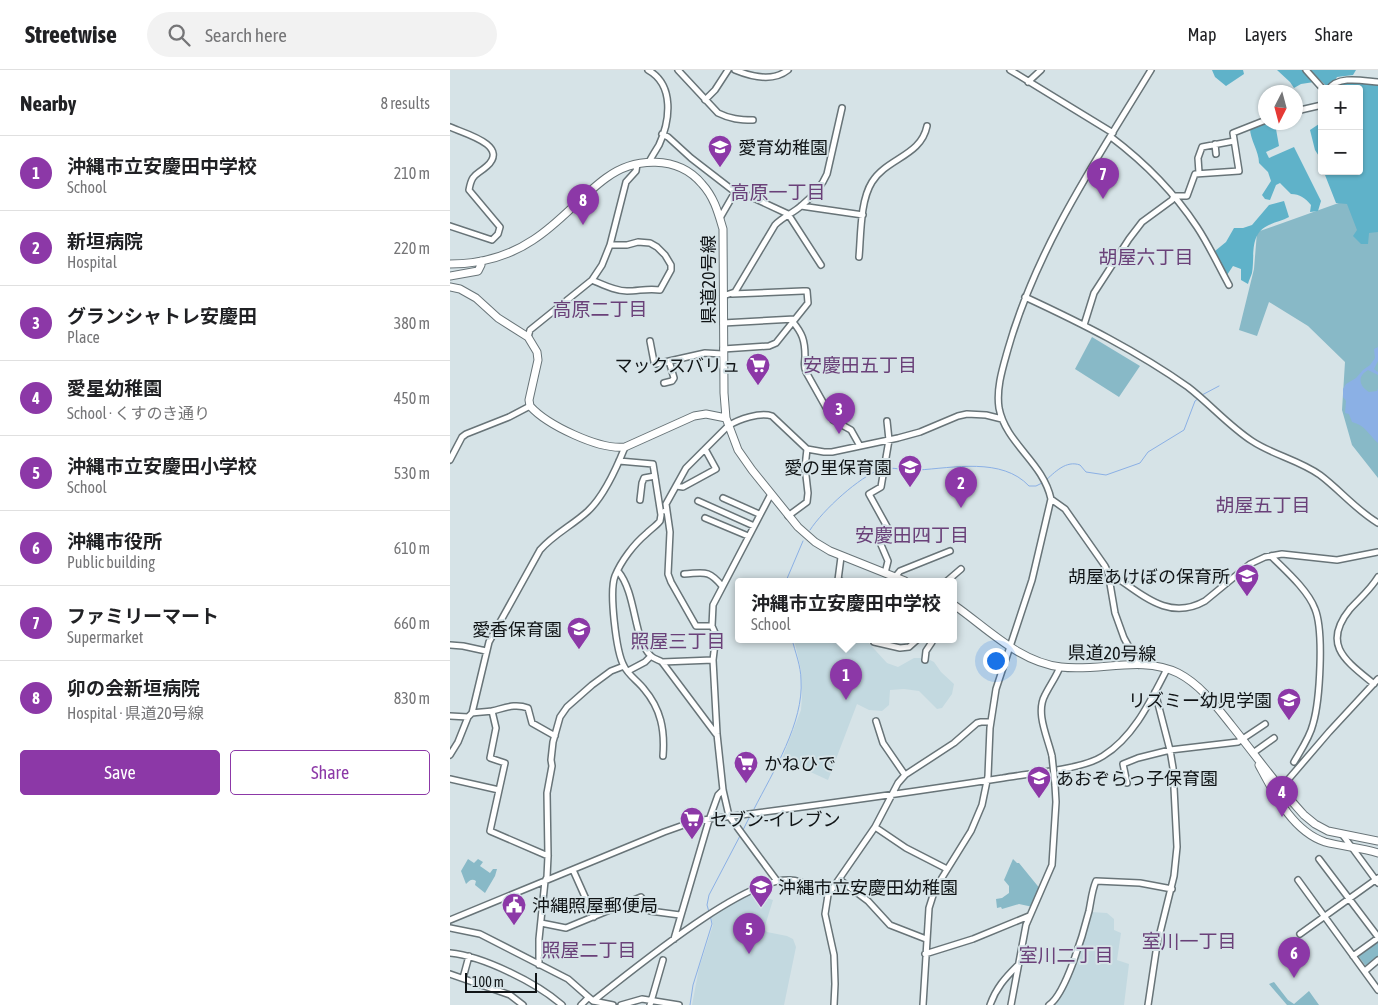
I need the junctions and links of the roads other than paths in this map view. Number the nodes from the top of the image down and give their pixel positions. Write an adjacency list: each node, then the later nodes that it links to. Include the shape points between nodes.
1 (678, 70): 14 (street)
2 (728, 70): 14 (street)
3 (735, 70): 4 (street, via 761,77 782,75)
4 (788, 70)
5 (1010, 70): 10 (street)
6 (1041, 70): 10 (street)
7 (1151, 70): 23 (street)
8 (1306, 70): 12 (street)
9 (651, 71): 22 (street, via 663,84 667,96 669,110)
10 (1028, 82): 23 (street)
11 (1378, 82): 13 (street, via 1343,81)
12 (1319, 85)
13 (1331, 85)
14 (705, 100): 18 (street, via 726,117)
15 (1318, 106): 17 (street)
16 (842, 108): 32 (street, via 824,182)
17 (1303, 109)
18 (753, 120)
19 (1258, 123): 24 (street, via 1233,133)
20 (927, 126): 34 (street, via 920,143 873,181)
21 (450, 127): 36 (street, via 488,145 493,152 487,166 471,179 470,190 500,227 492,240)
22 (662, 134): 27 (street); 30 (street)
23 (1112, 135): 31 (street); 47 (street, via 1060,222)
24 (1234, 140): 25 (street); 29 (street, via 1239,171)
25 (1215, 144): 26 (street); 29 (street, via 1200,150)
26 (1216, 154)
27 (649, 162): 28 (main road, 県道20号線); 35 (main road, 県道20号線, via 675,166 697,178 710,195)
28 (637, 164): 37 (street, via 636,171 626,182); 39 (main road, 県道20号線, via 605,178 534,240)
29 (1199, 173): 31 (street, via 1194,174 1187,196)
30 (735, 192): 33 (street); 35 (street)
31 (1174, 196): 44 (street, via 1196,226); 50 (street, via 1142,222 1128,239 1094,294)
32 (801, 206): 33 (street); 34 (street)
33 (788, 214): 41 (street); 46 (street, via 775,225 735,292)
34 (863, 215): 38 (street)
35 (720, 218): 46 (main road, 県道20号線)
36 (450, 226)
37 (610, 245): 43 (street); 43 (street, via 650,244 665,255 671,270 660,290 617,290)
38 (859, 258)
39 (481, 261): 40 (main road, 県道20号線); 42 (main road, via 478,271)
40 (450, 264)
41 (821, 265)
42 (450, 276)
43 (592, 280): 51 (street, via 530,330)
44 (1229, 284)
45 (450, 286): 51 (main road, via 476,298 498,318)
46 (727, 295): 48 (street, via 807,291 808,303); 49 (main road, 県道20号線)
47 (1025, 297): 50 (street); 58 (street, via 999,384)
48 (794, 320): 49 (street); 53 (street, via 770,346); 62 (street, via 803,334 806,372 833,420 851,430)
49 (723, 323): 53 (main road, 県道20号線)
50 (1084, 325): 80 (street, via 1198,395 1255,444 1318,474)
51 (528, 337): 56 (main road, via 538,360)
52 (650, 341): 54 (street, via 654,362)
53 (723, 352): 54 (street); 57 (main road, 県道20号線)
54 (669, 361): 55 (street, via 674,378)
55 (664, 383)
56 (530, 406): 63 (main road, via 560,428 599,444); 66 (street, via 466,434)
57 (726, 418): 60 (main road, 県道20号線); 63 (main road, via 706,414 694,416)
58 (1002, 419): 61 (street, via 967,414); 72 (street, via 1044,478)
59 (887, 421): 61 (street)
60 (728, 426): 64 (street); 65 (street, via 767,414); 70 (main road, 県道20号線, via 738,450)
61 (889, 440): 62 (street); 90 (street, via 881,487 869,494 890,532 879,540 888,561)
62 (860, 446): 65 (street, via 832,452)
63 (624, 447): 67 (street)
64 (705, 449): 69 (street, via 686,468); 69 (street, via 716,469 683,487)
65 (807, 449): 78 (street, via 807,502)
66 (450, 460)
67 (619, 461): 68 (street, via 653,464); 104 (street, via 596,504 540,550)
68 (655, 476): 73 (street, via 644,478); 75 (street)
69 (676, 486): 76 (street, via 666,504)
70 (771, 494): 77 (street); 78 (main road, 県道20号線)
71 (723, 498): 77 (street)
72 (1051, 498): 89 (street, via 1065,509); 103 (street, via 1032,580)
73 (640, 500)
74 (698, 501): 81 (street)
75 (660, 511): 76 (street); 88 (street, via 658,524 645,535)
76 (667, 511): 98 (street, via 670,532 667,566 671,582 696,626)
77 (759, 514): 81 (street)
78 (788, 516): 86 (main road, 県道20号線, via 804,534)
79 (704, 518): 82 (street)
80 (1378, 523)
81 (754, 526): 82 (street)
82 (748, 536): 96 (street)
83 (950, 551): 92 (street)
84 (1378, 552): 85 (street, via 1337,560 1282,554)
85 (1271, 556): 89 (street, via 1250,564 1205,600 1185,608 1153,602); 129 (street, via 1313,604 1320,639 1320,671 1313,724)
86 (840, 557): 90 (main road, 県道20号線); 94 (street)
87 (961, 569): 95 (street)
88 (618, 571): 105 (street, via 624,578 639,634); 111 (street, via 614,578 615,631)
89 (1108, 572): 109 (street, via 1115,613)
90 (885, 573): 92 (main road, 県道20号線)
91 (684, 574): 96 (street, via 706,572)
92 (895, 577)
93 (1378, 577): 113 (street, via 1340,624 1337,638 1344,658)
94 (838, 578)
95 (950, 578)
96 (722, 586): 98 (street, via 713,605)
97 (957, 607): 103 (main road, 県道20号線)
98 (712, 626): 106 (street, via 716,635)
99 (878, 643): 100 (street, via 900,648)
100 (914, 643)
101 (931, 643): 107 (street)
102 (450, 645): 104 (street)
103 (1010, 646): 110 (main road, 県道20号線, via 1031,658); 119 (street, via 996,689)
104 (486, 651): 116 (street)
105 (651, 656): 108 (street); 111 (street, via 645,662)
106 (713, 660): 108 (street); 121 (street)
107 (925, 660)
108 (662, 662): 121 (street)
109 (1139, 665): 110 (main road, 県道20号線); 112 (main road, 県道20号線)
110 (1060, 667): 159 (street, bridge, via 1044,696 1041,710 1052,756 1055,843 1052,865)
111 (626, 669): 122 (street, via 611,671 566,707); 128 (street, via 655,705 664,729)
112 (1167, 669): 114 (street); 124 (main road, via 1206,694)
113 (1376, 681): 134 (street)
114 (1156, 692): 125 (street); 132 (street, via 1129,733 1102,757 1071,767)
115 (492, 711): 116 (street); 122 (street, via 516,706 528,708 532,723); 135 (street, via 496,728 490,758 505,762)
116 (470, 715): 117 (street); 127 (street)
117 (450, 716)
118 (876, 720): 130 (street, via 883,743)
119 (990, 722): 130 (street, via 977,723); 132 (street)
120 (1265, 724): 124 (street)
121 (716, 734): 136 (street)
122 (555, 736): 146 (street, via 547,793)
123 (1274, 738): 126 (street)
124 (1243, 740): 125 (street, via 1218,746); 126 (main road)
125 (1170, 750): 133 (street, via 1123,764); 155 (street, via 1176,847)
126 (1253, 753): 134 (main road); 138 (main road)
127 (450, 754)
128 (663, 756)
129 (1294, 762)
130 (905, 776): 137 (street)
131 (450, 780): 135 (street)
132 (987, 780): 137 (street); 148 (street, via 978,818)
133 (1127, 783)
134 (1281, 788): 138 (street); 142 (main road, via 1315,824)
135 (499, 790): 146 (street, via 490,831)
136 (723, 790): 139 (street); 140 (street)
137 (894, 793): 139 (street); 141 (street)
138 (1274, 793): 144 (main road, via 1290,816 1306,831 1323,841)
139 (729, 816): 140 (street); 153 (street)
140 (709, 820): 149 (street, via 679,826); 158 (street)
141 (876, 827): 148 (street, via 906,848); 150 (street)
142 (1342, 834): 143 (main road); 144 (street)
143 (1378, 841)
144 (1352, 847): 145 (main road); 152 (street)
145 (1378, 854)
146 (548, 856): 154 (street)
147 (1320, 859): 157 (street)
148 (947, 869): 168 (street, via 932,898)
149 (573, 870): 154 (street); 160 (street)
150 (840, 880): 156 (street); 168 (street, via 868,901 890,925)
151 (1298, 880): 161 (street)
152 (1377, 880): 157 (street)
153 (777, 881): 156 (street, via 802,882); 167 (street, via 752,889)
154 (545, 882): 162 (street); 163 (street)
155 (1172, 889): 193 (street, via 1140,882 1096,881 1076,953 1061,991); 194 (street, via 1157,945)
156 (828, 895): 189 (street, via 825,914 834,955)
157 (1349, 899): 161 (street); 166 (street)
158 (680, 915): 160 (street, via 650,911 642,897); 167 (street)
159 (1029, 916): 170 (street); 176 (street)
160 (594, 917): 163 (street, via 566,928)
161 (1324, 917): 165 (street); 172 (street)
162 (450, 920)
163 (541, 923): 175 (street)
164 (450, 928): 175 (street, via 480,934)
165 (1300, 934)
166 (1378, 938): 172 (street)
167 (674, 940): 181 (street)
168 (926, 940): 170 (street)
169 (450, 953): 171 (street)
170 (925, 954): 190 (street)
171 (469, 956): 179 (street); 184 (street, via 498,967)
172 (1353, 956): 177 (street)
173 (664, 960): 182 (street)
174 (1378, 960): 177 (street)
175 (539, 965): 181 (street, via 568,979)
176 (1018, 966): 191 (street, via 1002,981); 192 (street)
177 (1364, 971): 180 (street)
178 (450, 974): 179 (street)
179 (463, 978): 183 (street, via 510,995)
180 (1378, 990)
181 (592, 1001): 185 (street); 186 (street)
182 (650, 1003): 187 (street, via 635,1000); 188 (street)
183 (523, 1005)
184 (562, 1005)
185 (581, 1005)
186 (612, 1005)
187 (621, 1005)
188 (679, 1005)
189 (834, 1005)
190 (923, 1005)
191 (990, 1005)
192 (1011, 1005)
193 (1049, 1005)
194 (1148, 1005)

